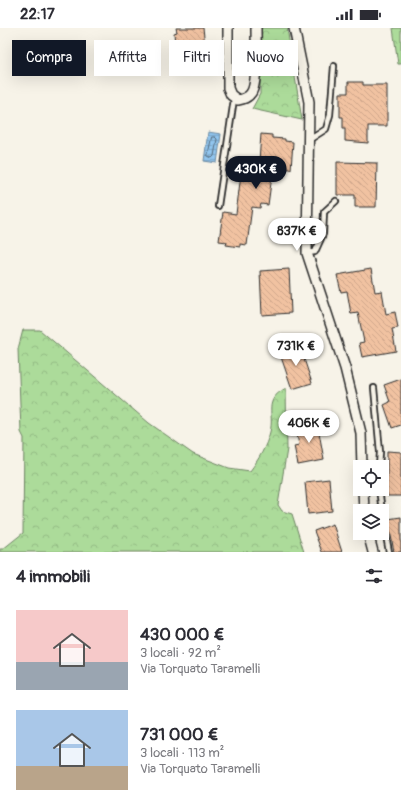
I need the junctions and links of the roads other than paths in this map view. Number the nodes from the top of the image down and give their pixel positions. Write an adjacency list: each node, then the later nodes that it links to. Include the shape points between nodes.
1 (228, 28): 5 (street, via 228,88)
2 (256, 28): 5 (street, via 255,83 252,92 245,99)
3 (294, 28): 6 (street, via 309,102)
4 (334, 66): 6 (lane, via 330,115 326,129)
5 (234, 99): 8 (lane)
6 (308, 140): 9 (street)
7 (336, 201): 9 (lane, via 324,212 323,234 315,252)
8 (218, 206)
9 (307, 253): 11 (street, via 345,368 361,433)
10 (374, 388): 12 (lane)
11 (362, 460)
12 (379, 460)
13 (369, 540): 15 (street)
14 (387, 540): 16 (lane)
15 (372, 552)
16 (389, 552)

